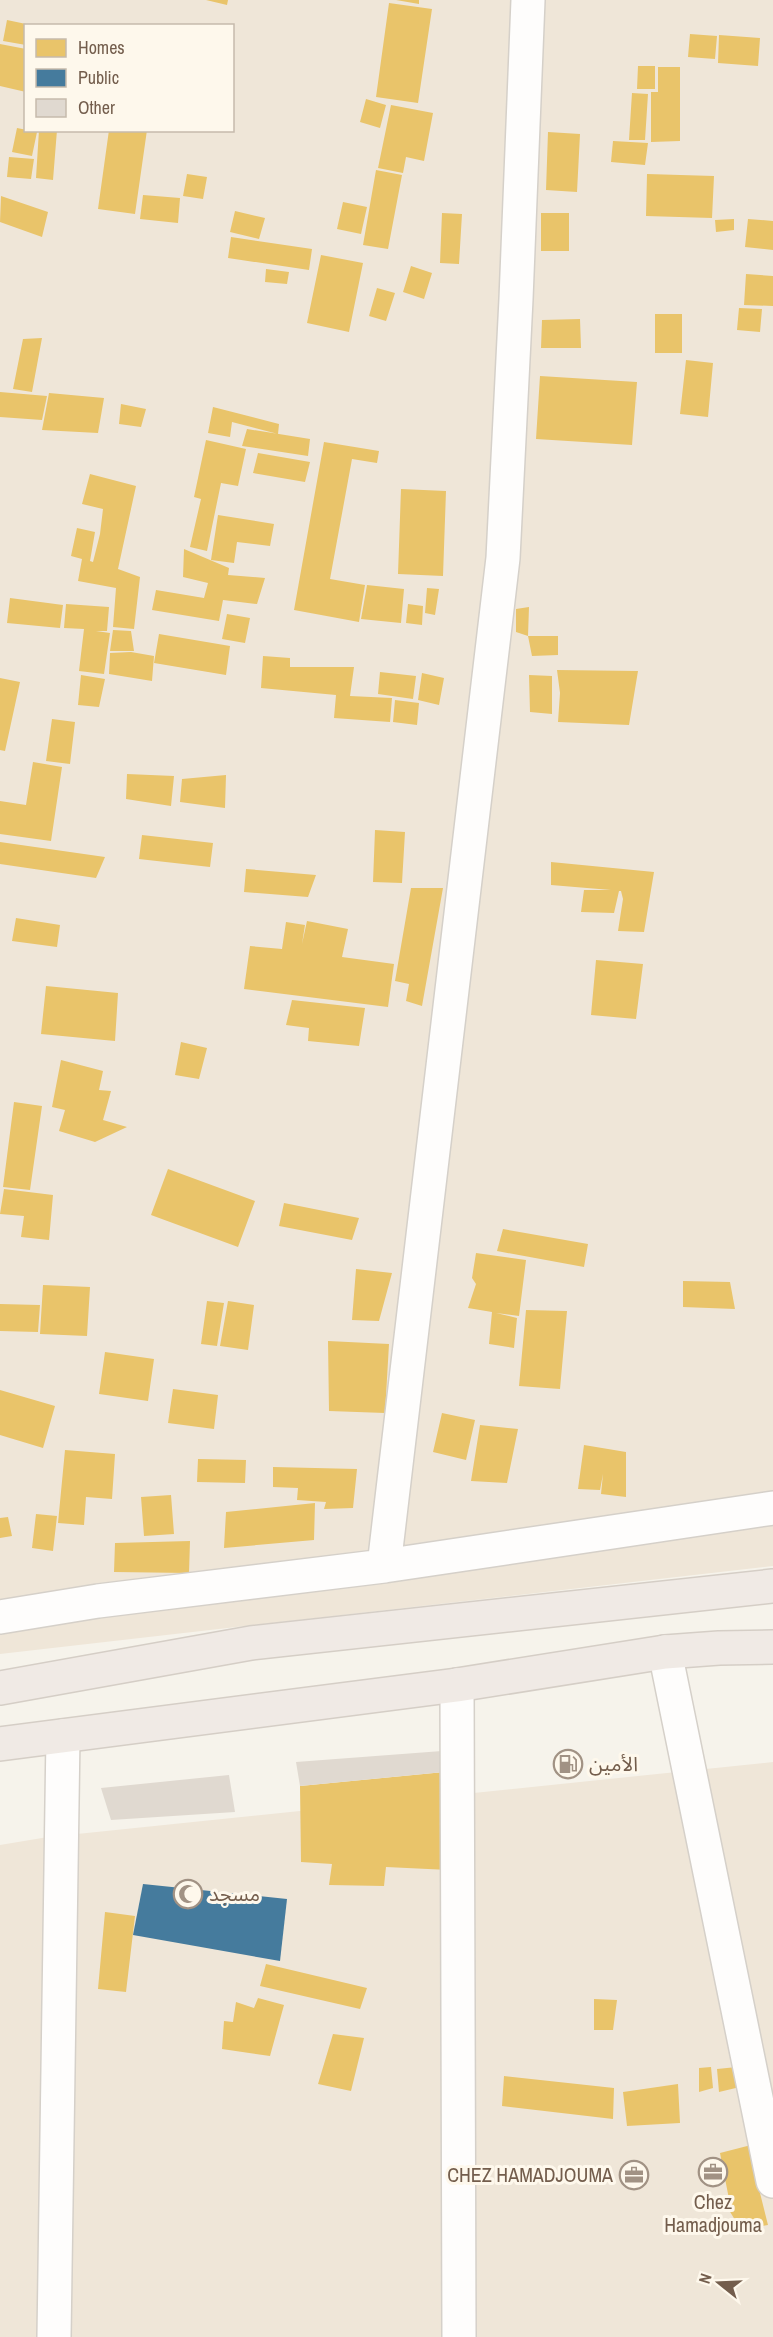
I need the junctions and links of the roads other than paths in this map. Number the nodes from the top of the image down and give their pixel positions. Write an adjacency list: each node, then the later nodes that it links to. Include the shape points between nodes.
1 (528, 0): 3 (street, via 503,558)
2 (773, 1508): 3 (street)
3 (384, 1566): 5 (street)
4 (773, 1586): 9 (highway, via 251,1643)
5 (0, 1617)
6 (773, 1647): 7 (highway)
7 (665, 1652): 8 (highway); 12 (street)
8 (457, 1685): 10 (highway); 14 (street)
9 (0, 1688)
10 (63, 1736): 11 (highway); 13 (street)
11 (0, 1743)
12 (773, 2181)
13 (54, 2337)
14 (459, 2337)

